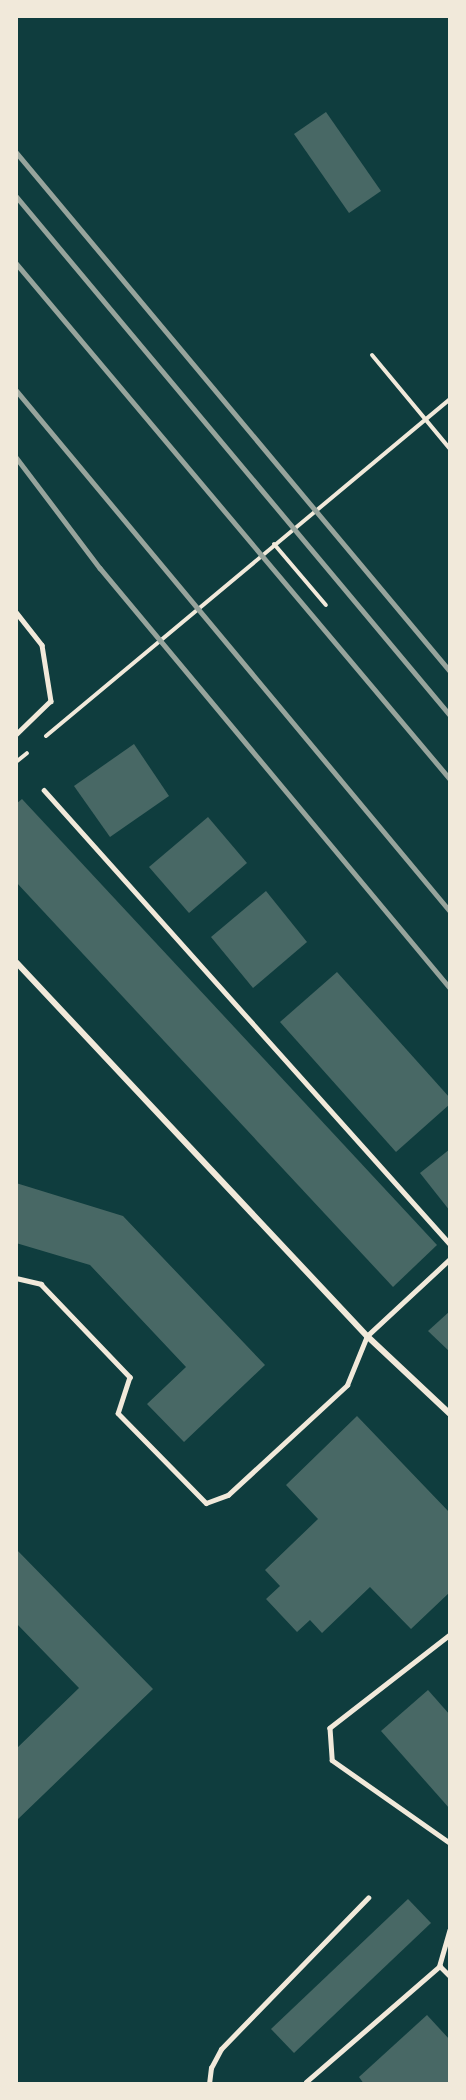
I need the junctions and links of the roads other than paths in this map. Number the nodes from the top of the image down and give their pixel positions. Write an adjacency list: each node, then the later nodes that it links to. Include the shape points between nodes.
1 (16, 612): 2 (lane, via 42,645 51,701)
2 (16, 735)
3 (44, 790): 5 (lane)
4 (18, 965): 8 (street)
5 (450, 1244)
6 (450, 1259): 8 (lane)
7 (16, 1278): 8 (lane, via 41,1284 130,1377 118,1413 206,1503 228,1495 347,1385)
8 (367, 1335): 9 (street)
9 (450, 1414)
10 (450, 1635): 11 (lane, via 330,1728 332,1760)
11 (450, 1844)
12 (368, 1898): 17 (lane, via 221,2049 211,2068)
13 (450, 1930): 14 (lane)
14 (440, 1966): 15 (lane); 16 (lane)
15 (450, 1976)
16 (306, 2082)
17 (209, 2084)

